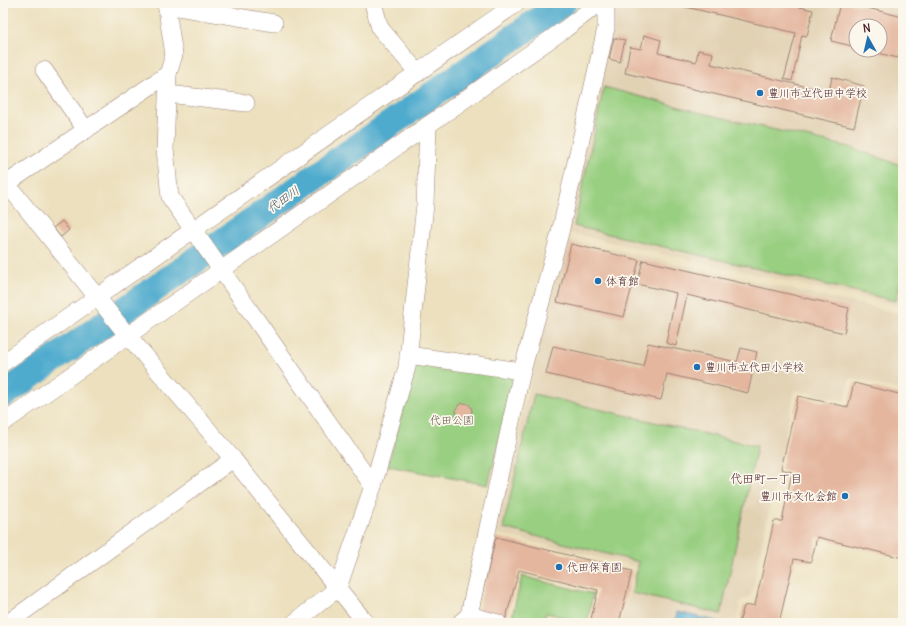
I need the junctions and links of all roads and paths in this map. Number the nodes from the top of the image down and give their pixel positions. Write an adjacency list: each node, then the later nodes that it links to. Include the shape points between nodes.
1 (373, 3): 8 (street, via 380,28)
2 (517, 3): 8 (street)
3 (599, 3): 12 (street, via 565,30)
4 (606, 3): 21 (street, via 606,28 560,233)
5 (166, 4): 6 (street); 9 (street, via 174,55)
6 (274, 23)
7 (44, 70): 13 (street)
8 (418, 73): 15 (street)
9 (168, 74): 10 (street); 13 (street)
10 (168, 94): 11 (street); 15 (street, via 165,149 170,197)
11 (246, 103)
12 (428, 125): 16 (street); 19 (street, via 425,205)
13 (86, 130): 14 (street)
14 (4, 183): 17 (street)
15 (196, 233): 16 (street); 17 (street)
16 (219, 266): 18 (street); 24 (street)
17 (101, 300): 18 (street); 20 (street)
18 (126, 333): 22 (street); 23 (street)
19 (408, 355): 21 (street); 24 (street, via 407,367)
20 (3, 363)
21 (522, 371): 26 (street)
22 (3, 423)
23 (233, 459): 25 (street); 27 (street)
24 (373, 486): 25 (street)
25 (338, 588): 28 (street); 29 (street)
26 (464, 619): 30 (street)
27 (8, 623)
28 (294, 623)
29 (366, 623)
30 (498, 623)

